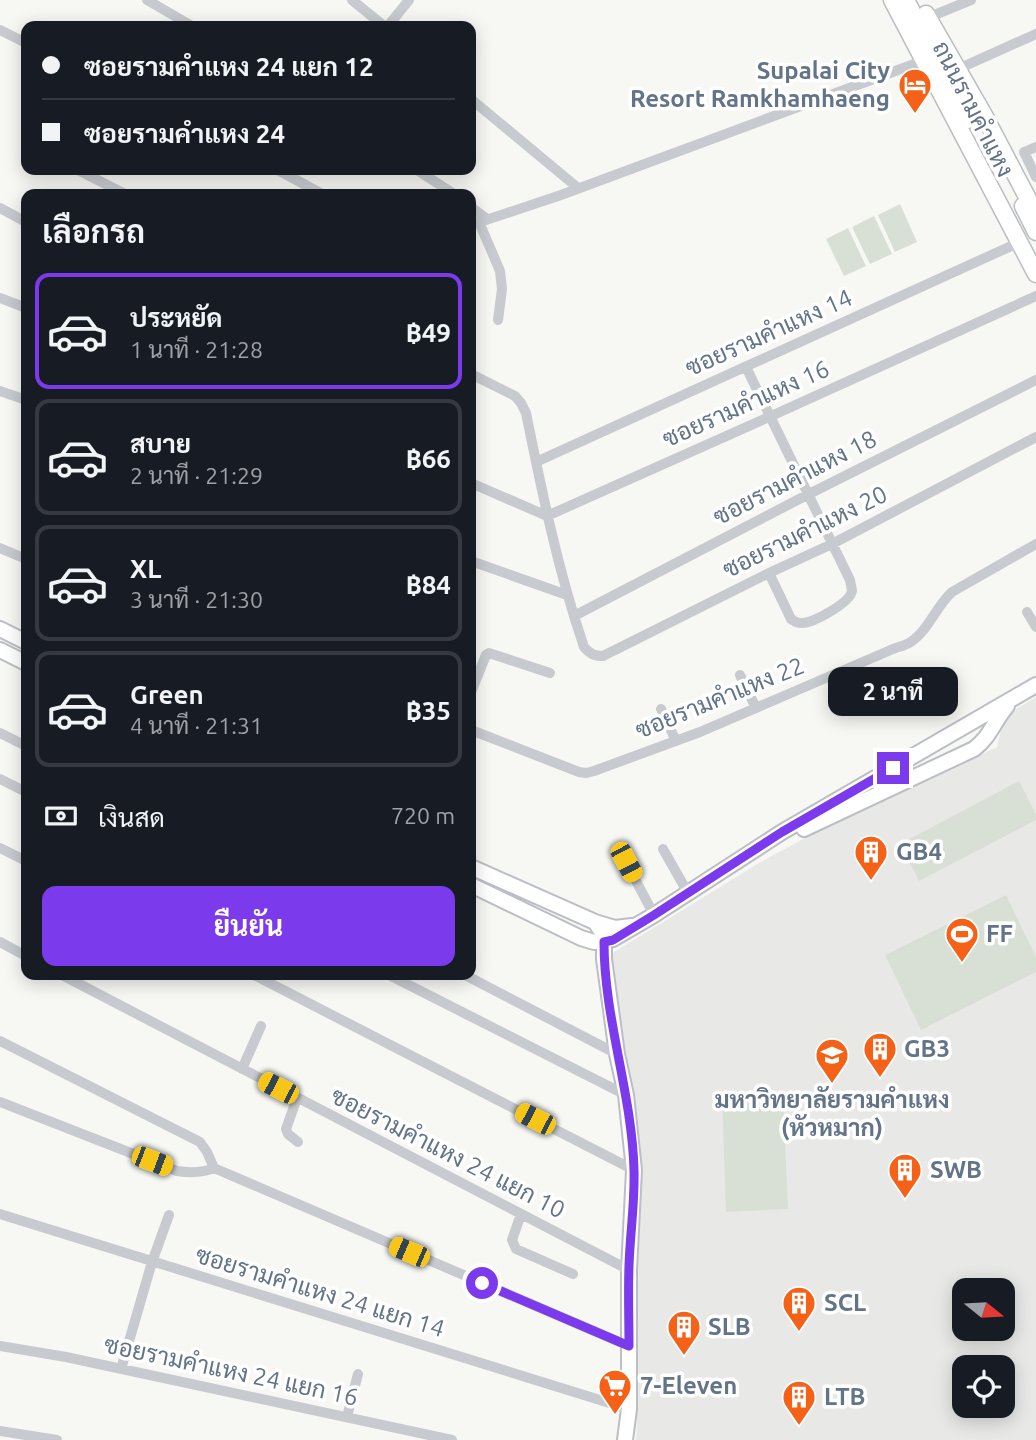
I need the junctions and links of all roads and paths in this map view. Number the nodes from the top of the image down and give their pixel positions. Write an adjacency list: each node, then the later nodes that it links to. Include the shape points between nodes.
1 (147, 0): 9 (street)
2 (352, 0): 10 (street)
3 (409, 0): 11 (street)
4 (892, 0): 15 (main road, ถนนรามคำแหง)
5 (906, 0): 34 (main road, ถนนรามคำแหง)
6 (918, 0): 8 (main road, ถนนรามคำแหง)
7 (971, 0): 8 (street)
8 (929, 20): 16 (main road, ถนนรามคำแหง); 32 (main road, ถนนรามคำแหง)
9 (183, 21)
10 (378, 21)
11 (389, 21)
12 (1036, 34): 16 (street)
13 (2, 35): 14 (street)
14 (21, 41)
15 (925, 60): 23 (street); 33 (main road, ถนนรามคำแหง)
16 (958, 69): 27 (main road, ถนนรามคำแหง)
17 (476, 103): 23 (street)
18 (1036, 147): 22 (street, via 1024,152)
19 (88, 175): 24 (street)
20 (287, 175): 25 (street)
21 (425, 175): 26 (street)
22 (1036, 177)
23 (578, 188): 31 (street)
24 (115, 189)
25 (313, 189)
26 (446, 189)
27 (1031, 194): 29 (main road, ถนนรามคำแหง)
28 (0, 208): 30 (street)
29 (1036, 214)
30 (21, 219)
31 (479, 222): 39 (street, via 500,271)
32 (1036, 232)
33 (1020, 242): 35 (main road, ถนนรามคำแหง); 40 (street, ซอยรามคำแหง 14)
34 (1036, 257)
35 (1036, 274)
36 (1036, 296): 45 (street, ซอยรามคำแหง 16)
37 (0, 298): 38 (street)
38 (21, 305)
39 (498, 320)
40 (746, 366): 45 (street); 47 (street, ซอยรามคำแหง 14)
41 (476, 377): 47 (street, via 522,403)
42 (1036, 380): 49 (street, ซอยรามคำแหง 18)
43 (0, 391): 44 (street)
44 (21, 398)
45 (769, 418): 49 (street); 50 (street, ซอยรามคำแหง 16)
46 (1036, 436): 51 (street, ซอยรามคำแหง 20)
47 (536, 462): 50 (street)
48 (476, 485): 50 (street)
49 (807, 495): 51 (street); 59 (street, ซอยรามคำแหง 18)
50 (547, 516): 57 (street)
51 (832, 544): 56 (street, ซอยรามคำแหง 20); 56 (street, via 852,590 839,606 806,622 792,619)
52 (1036, 544): 70 (street, ซอยรามคำแหง 22, via 945,598 909,643)
53 (0, 548): 54 (street)
54 (21, 557)
55 (476, 563): 57 (street)
56 (769, 573): 59 (street, ซอยรามคำแหง 20, via 603,656 590,654 584,647)
57 (567, 595): 59 (street)
58 (1027, 612): 60 (street)
59 (574, 616)
60 (1036, 627)
61 (0, 629): 62 (main road)
62 (21, 640)
63 (0, 650): 64 (main road)
64 (21, 660)
65 (476, 673): 66 (street, via 489,653)
66 (550, 674)
67 (740, 675): 70 (street)
68 (1036, 685): 69 (main road)
69 (1013, 699): 76 (main road, via 982,743); 77 (main road)
70 (756, 708): 74 (street, ซอยรามคำแหง 22)
71 (661, 709): 74 (street)
72 (476, 732): 74 (street, ซอยรามคำแหง 22, via 586,773)
73 (0, 733): 75 (street)
74 (676, 741)
75 (21, 744)
76 (953, 758): 77 (main road, via 968,747 963,736); 82 (main road)
77 (893, 768): 82 (main road)
78 (0, 779): 79 (street)
79 (21, 786)
80 (0, 848): 83 (street)
81 (663, 849): 87 (street)
82 (746, 855): 87 (main road)
83 (21, 858)
84 (626, 862): 88 (street)
85 (476, 870): 89 (main road)
86 (476, 887): 91 (main road)
87 (688, 893): 88 (main road)
88 (654, 915): 90 (main road)
89 (595, 922): 90 (main road, via 615,928); 93 (main road)
90 (636, 925): 93 (main road); 95 (main road)
91 (581, 938): 93 (main road); 95 (main road)
92 (0, 942): 94 (street)
93 (604, 942): 95 (main road)
94 (21, 953)
95 (604, 959): 102 (main road)
96 (72, 980): 103 (street, ซอยรามคำแหง 24 แยก 10)
97 (264, 980): 109 (street)
98 (399, 980): 104 (street)
99 (475, 980): 102 (street)
100 (261, 1026): 103 (street)
101 (0, 1041): 108 (street, via 200,1142)
102 (617, 1054): 104 (main road)
103 (242, 1069): 105 (street, ซอยรามคำแหง 24 แยก 10)
104 (626, 1095): 109 (main road)
105 (297, 1098): 107 (street, via 285,1129); 111 (street, ซอยรามคำแหง 24 แยก 10)
106 (0, 1102): 108 (street, via 177,1171)
107 (299, 1142)
108 (214, 1168): 117 (street)
109 (634, 1170): 114 (main road)
110 (0, 1214): 113 (street, ซอยรามคำแหง 24 แยก 14)
111 (521, 1214): 114 (street, ซอยรามคำแหง 24 แยก 10); 115 (street, via 512,1240 516,1249)
112 (169, 1215): 113 (street)
113 (152, 1262): 118 (street); 120 (street, ซอยรามคำแหง 24 แยก 14)
114 (629, 1270): 117 (main road)
115 (573, 1274)
116 (0, 1346): 118 (street, ซอยรามคำแหง 24 แยก 16)
117 (629, 1346): 120 (main road)
118 (121, 1369): 121 (street, ซอยรามคำแหง 24 แยก 16)
119 (358, 1374): 121 (street)
120 (629, 1409): 126 (main road)
121 (347, 1418): 125 (street, ซอยรามคำแหง 24 แยก 16)
122 (0, 1431): 123 (street)
123 (27, 1438): 124 (street)
124 (57, 1440)
125 (452, 1440)
126 (625, 1440)

